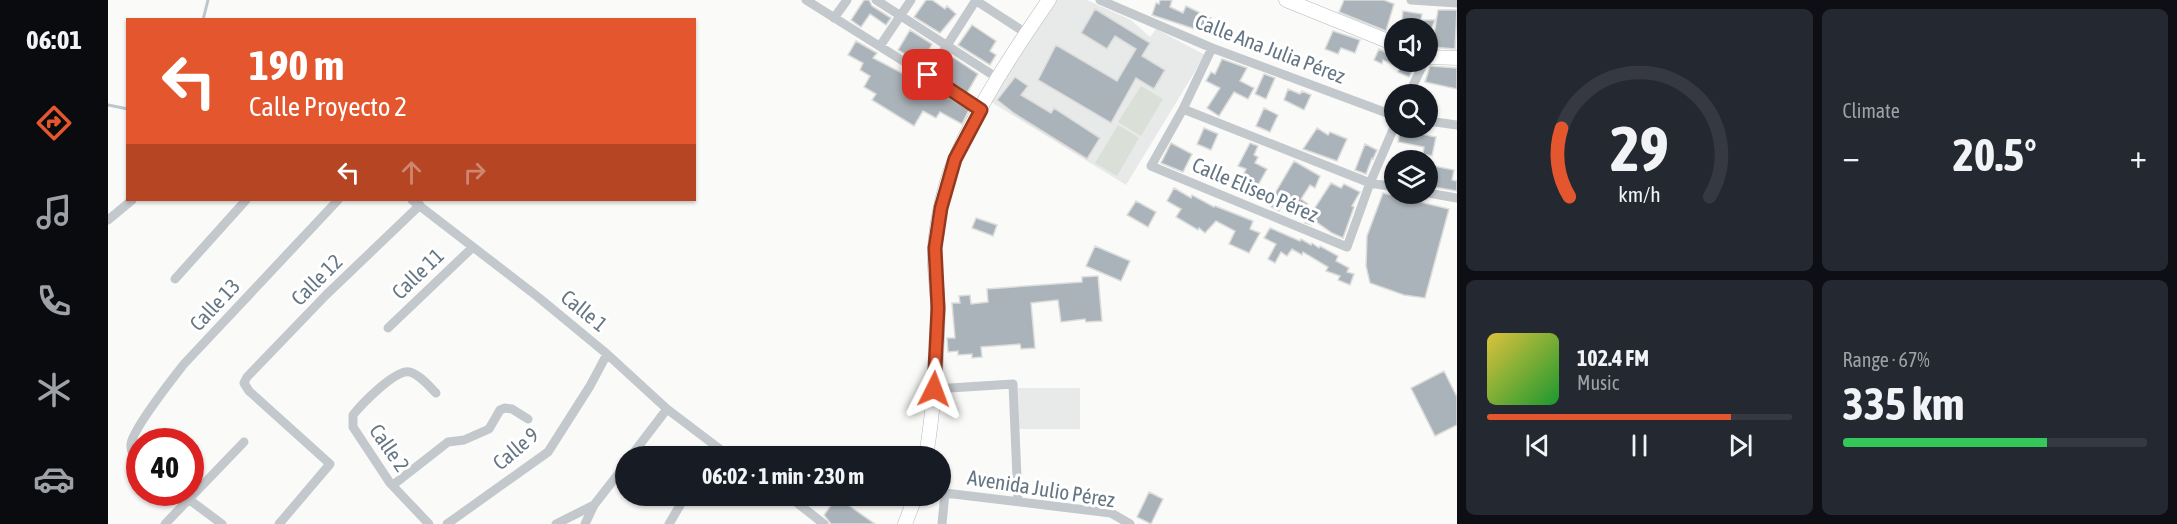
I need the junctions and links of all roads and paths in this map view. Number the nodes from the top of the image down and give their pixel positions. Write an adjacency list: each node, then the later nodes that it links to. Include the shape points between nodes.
1 (806, 0): 12 (street)
2 (847, 0): 12 (street)
3 (876, 0): 11 (street)
4 (911, 0): 11 (street)
5 (976, 0): 13 (street); 15 (street)
6 (1049, 0): 13 (street)
7 (1100, 0): 17 (street, Calle Ana Julia Pérez)
8 (1286, 0): 14 (street)
9 (1411, 0): 10 (street)
10 (1457, 3)
11 (901, 15): 15 (street); 16 (street)
12 (834, 18): 16 (street)
13 (1026, 33): 21 (street)
14 (1384, 40)
15 (947, 45): 20 (street); 21 (street)
16 (880, 46): 20 (street)
17 (1212, 48): 22 (street, Calle Eliseo Pérez); 24 (street, Calle Ana Julia Pérez)
18 (1438, 57): 19 (street)
19 (1457, 58)
20 (928, 75): 23 (street)
21 (999, 79): 23 (street)
22 (1183, 109): 28 (street); 28 (street, Calle Eliseo Pérez, via 1151,166 1347,247)
23 (981, 110): 41 (street, via 955,159 941,208 935,248 938,308)
24 (1384, 112)
25 (1438, 122): 26 (street)
26 (1457, 125)
27 (1389, 138): 28 (street, Calle Eliseo Pérez)
28 (1370, 183): 29 (street)
29 (1384, 185)
30 (1438, 195): 31 (street)
31 (1457, 198)
32 (131, 201): 36 (street)
33 (245, 201): 38 (street)
34 (337, 201): 45 (street, Calle 13, via 184,364)
35 (416, 202): 37 (street, Calle 1); 63 (street, Calle 12, via 244,383 249,392 330,464)
36 (108, 220)
37 (473, 247): 39 (street, Calle 11); 40 (street, Calle 1)
38 (175, 279)
39 (388, 328)
40 (607, 354): 43 (street, Calle 1); 65 (street, Calle 9, via 548,452)
41 (934, 389): 49 (street); 53 (street, via 1014,384)
42 (436, 393): 52 (street, Calle 2, via 418,377 403,372 353,415 353,427)
43 (667, 409): 47 (street); 48 (street, Calle 1)
44 (528, 419): 52 (street, via 512,409 500,410 489,429 448,442)
45 (140, 428)
46 (244, 442): 51 (street)
47 (639, 446)
48 (707, 446)
49 (927, 446)
50 (615, 478): 54 (street)
51 (204, 485)
52 (393, 485): 64 (street, Calle 2)
53 (1018, 501): 70 (street, Avenida Julio Pérez, via 945,493); 71 (street, Avenida Julio Pérez, via 1111,513)
54 (594, 505): 66 (street); 67 (street)
55 (184, 506): 61 (street)
56 (196, 506): 62 (street)
57 (680, 506): 68 (street)
58 (800, 506): 60 (street)
59 (912, 506): 69 (street)
60 (820, 523)
61 (165, 524)
62 (222, 524)
63 (279, 524)
64 (429, 524)
65 (447, 524)
66 (556, 524)
67 (585, 524)
68 (669, 524)
69 (905, 524)
70 (942, 524)
71 (1130, 524)

